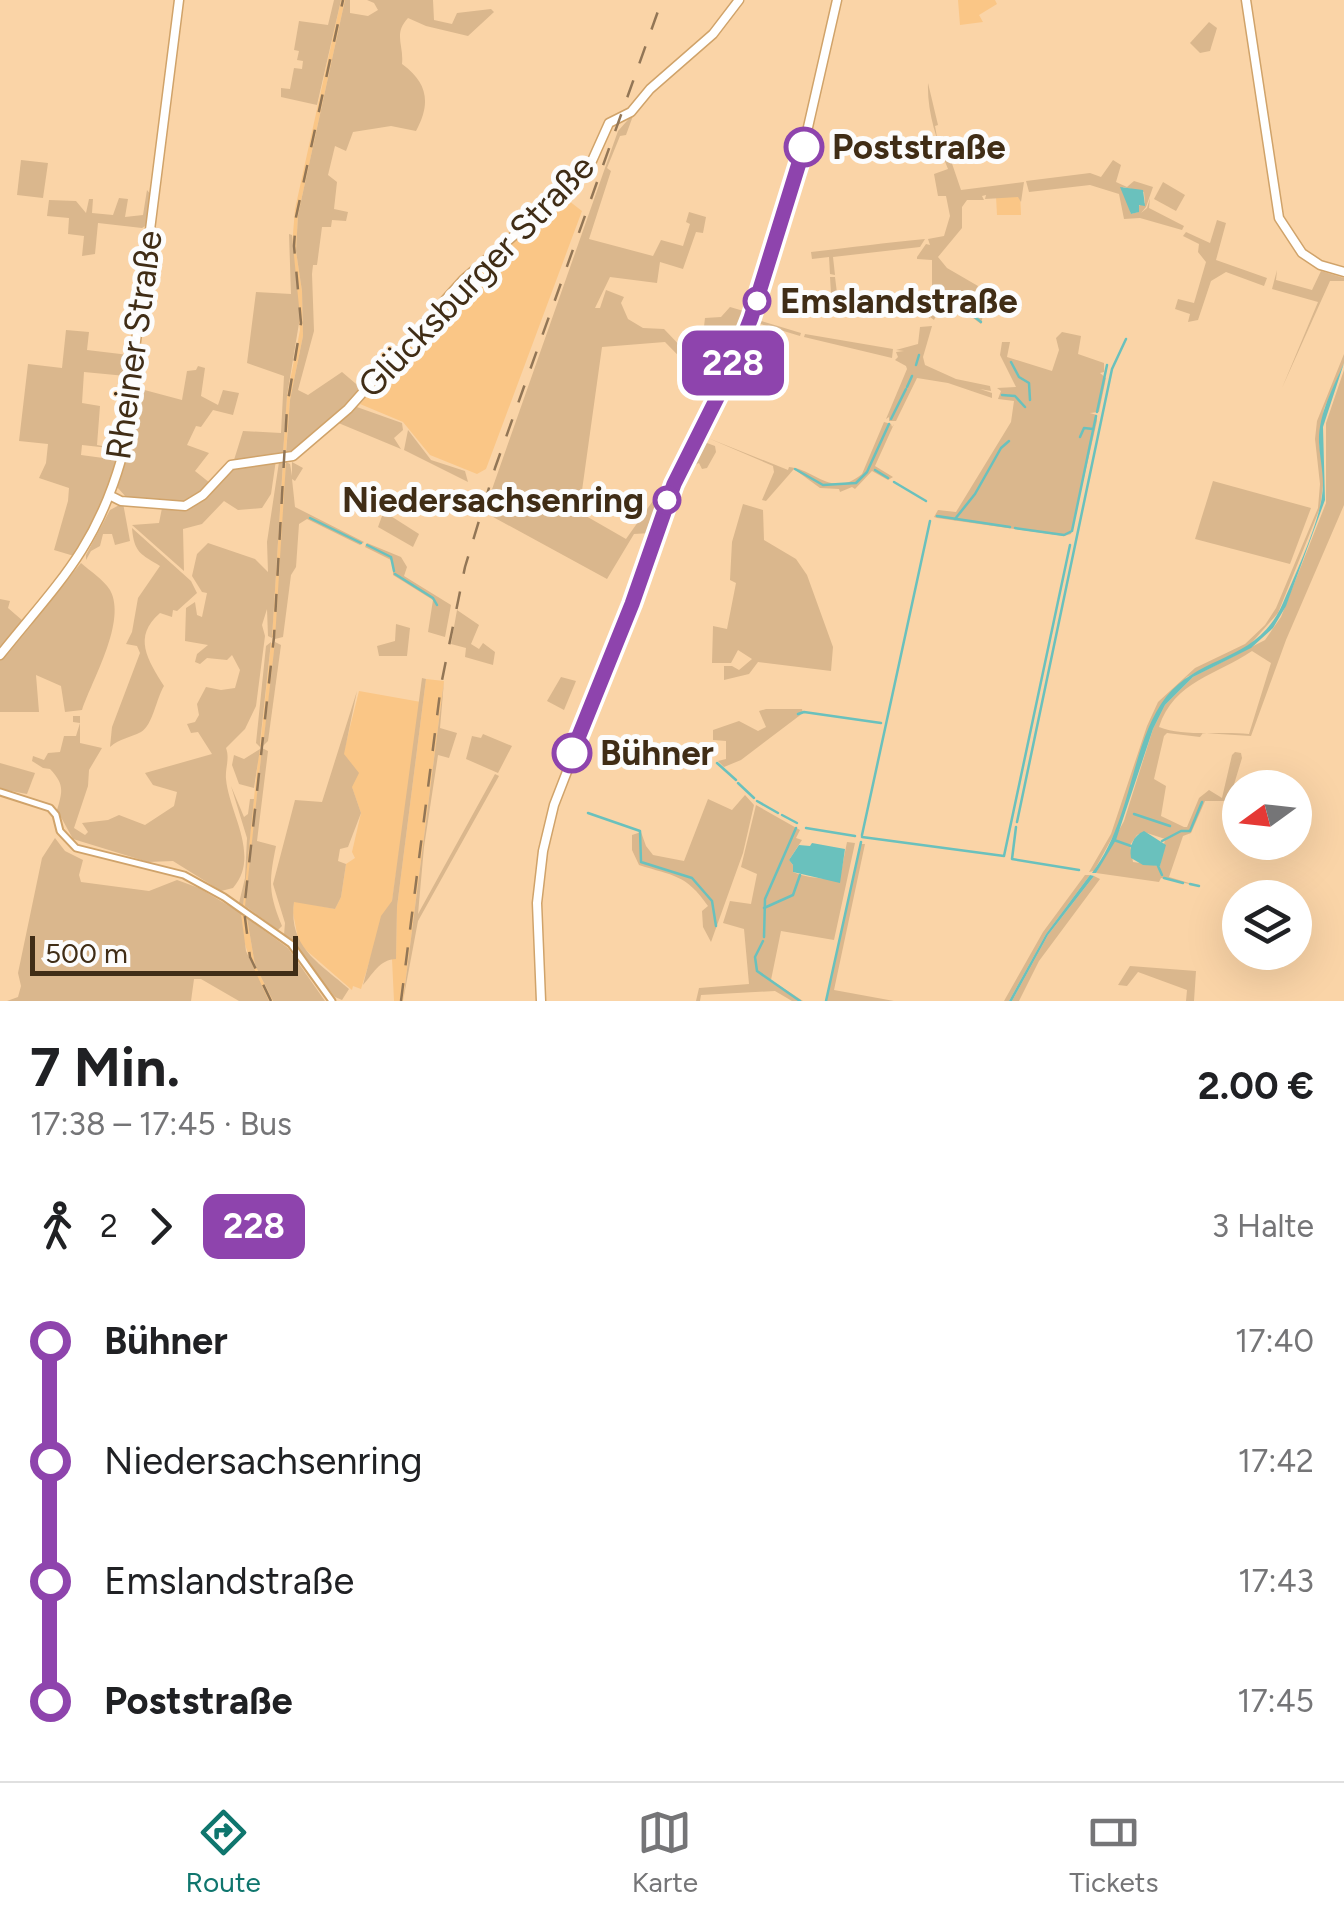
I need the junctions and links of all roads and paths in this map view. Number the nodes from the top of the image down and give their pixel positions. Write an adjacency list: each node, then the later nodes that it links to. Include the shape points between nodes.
1 (179, 0): 6 (main road, Rheiner Straße, via 126,432)
2 (739, 0): 7 (main road, Glücksburger Straße, via 631,112 606,126 587,172 463,280 366,392 304,448 286,458 232,465 185,506)
3 (838, 0): 12 (main road, via 800,162 751,318 674,484 554,805 537,904)
4 (1246, 0): 5 (main road, via 1279,218 1302,253)
5 (1344, 272)
6 (111, 493): 7 (main road, Glücksburger Straße); 8 (main road, Rheiner Straße)
7 (124, 501): 8 (main road)
8 (104, 514): 9 (main road, Rheiner Straße, via 78,560)
9 (0, 655)
10 (0, 792): 11 (street, via 50,808 76,848 184,874 236,904 291,944)
11 (332, 1001)
12 (541, 1001)

